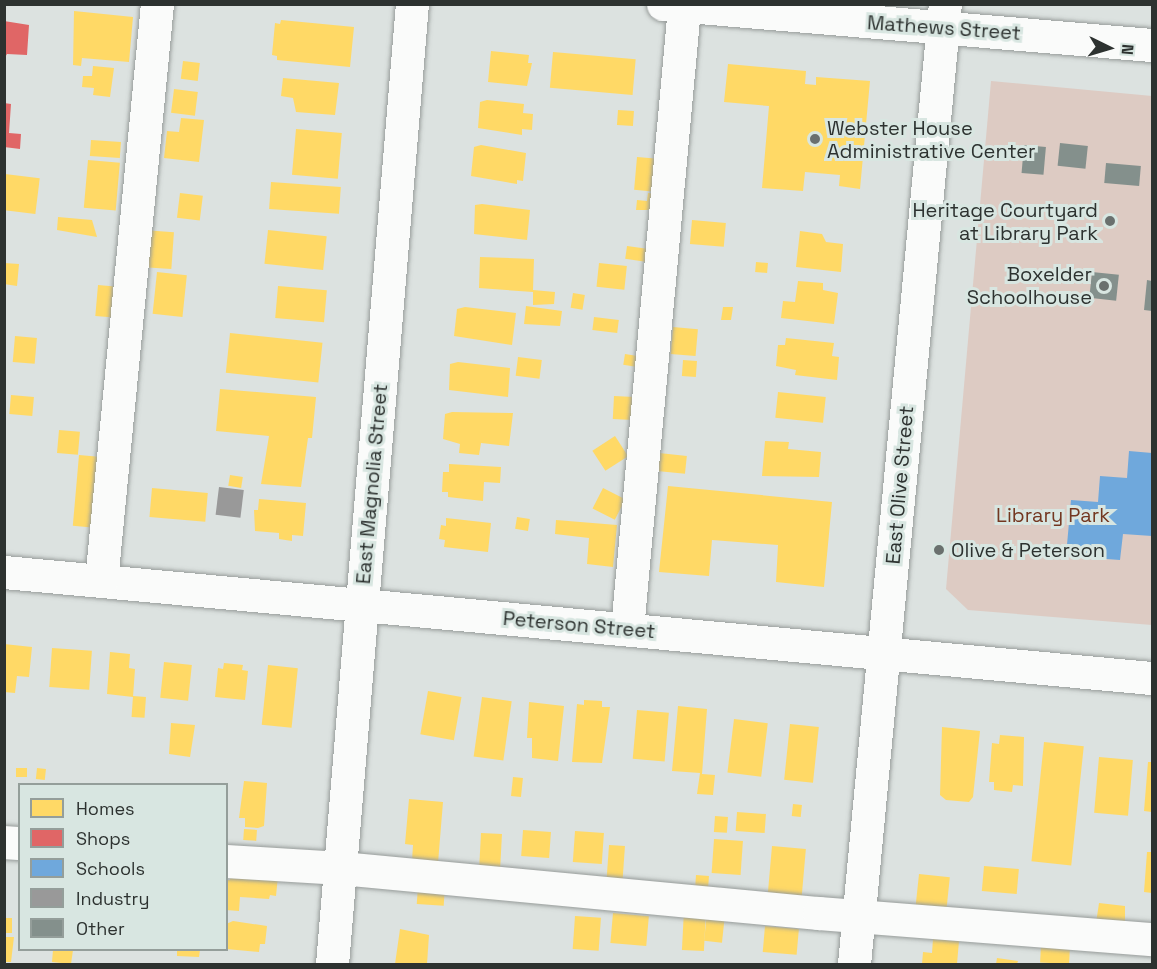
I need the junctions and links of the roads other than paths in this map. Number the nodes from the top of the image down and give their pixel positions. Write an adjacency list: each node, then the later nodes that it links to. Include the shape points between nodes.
1 (157, 4): 7 (street)
2 (412, 4): 8 (street, East Magnolia Street)
3 (674, 5): 4 (street, Mathews Street); 9 (street)
4 (944, 17): 5 (street, Mathews Street); 10 (street, East Olive Street)
5 (1152, 45)
6 (4, 572): 7 (street, Peterson Street)
7 (101, 581): 8 (street, Peterson Street)
8 (361, 604): 9 (street, Peterson Street); 13 (street, East Magnolia Street)
9 (627, 629): 10 (street, Peterson Street)
10 (883, 653): 11 (street, Peterson Street); 14 (street, East Olive Street)
11 (1152, 678)
12 (228, 861): 13 (street)
13 (341, 868): 14 (street); 16 (street, East Magnolia Street)
14 (858, 916): 15 (street); 17 (street, East Olive Street)
15 (1152, 939)
16 (332, 964)
17 (854, 964)

